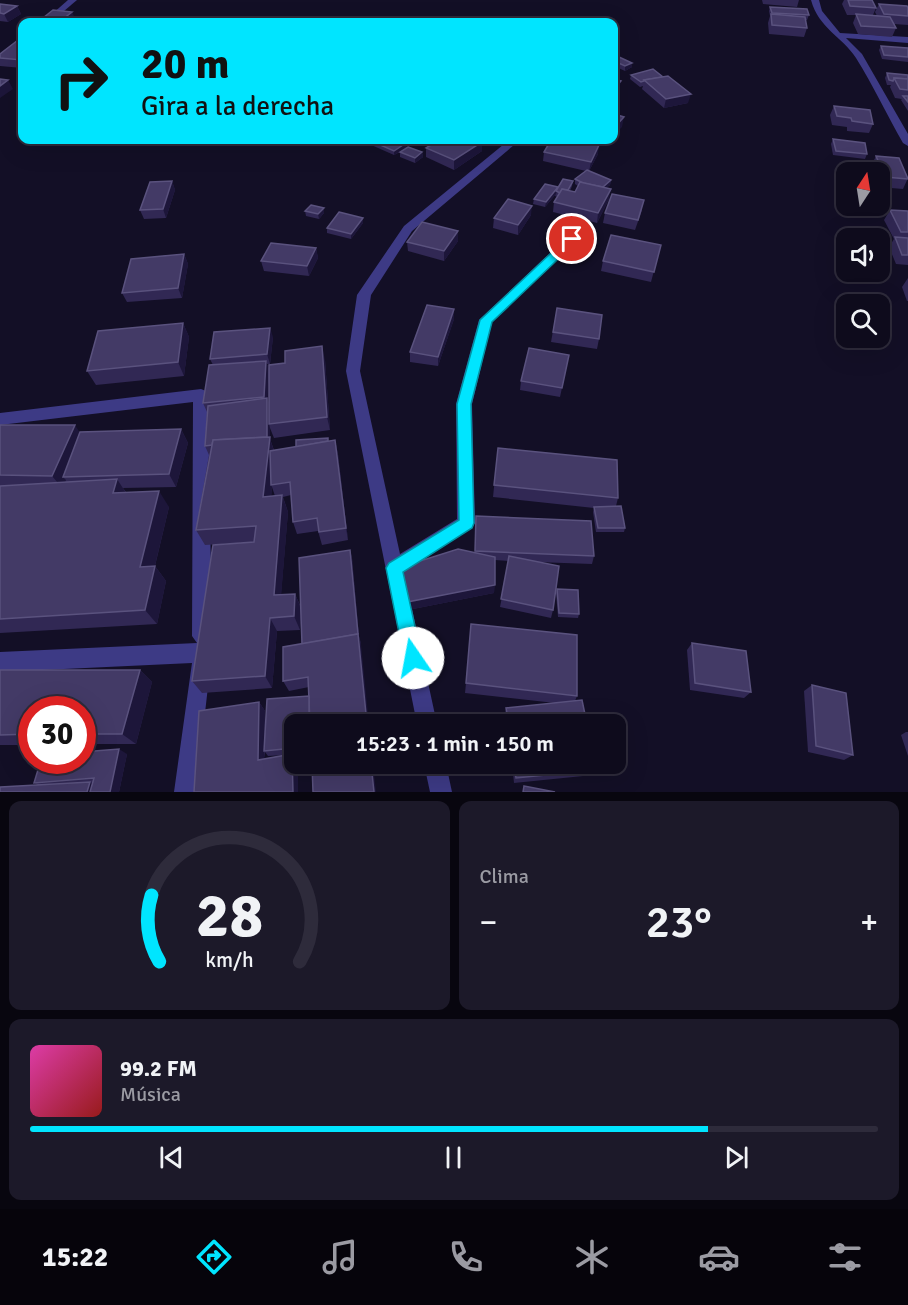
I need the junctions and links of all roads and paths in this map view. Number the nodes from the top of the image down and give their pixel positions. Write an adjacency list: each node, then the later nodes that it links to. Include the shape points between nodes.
1 (73, 0): 3 (street)
2 (815, 0): 4 (street)
3 (52, 18)
4 (837, 35): 5 (street); 6 (street, via 858,54)
5 (908, 40)
6 (908, 143)
7 (510, 144): 10 (street, via 408,229 364,294 353,371)
8 (572, 239): 10 (street, via 486,320 464,404 466,523)
9 (0, 418): 11 (street, via 201,395)
10 (394, 568): 13 (street)
11 (202, 653): 12 (street); 15 (street)
12 (0, 662)
13 (425, 714)
14 (437, 774): 16 (street)
15 (185, 792)
16 (441, 792)

